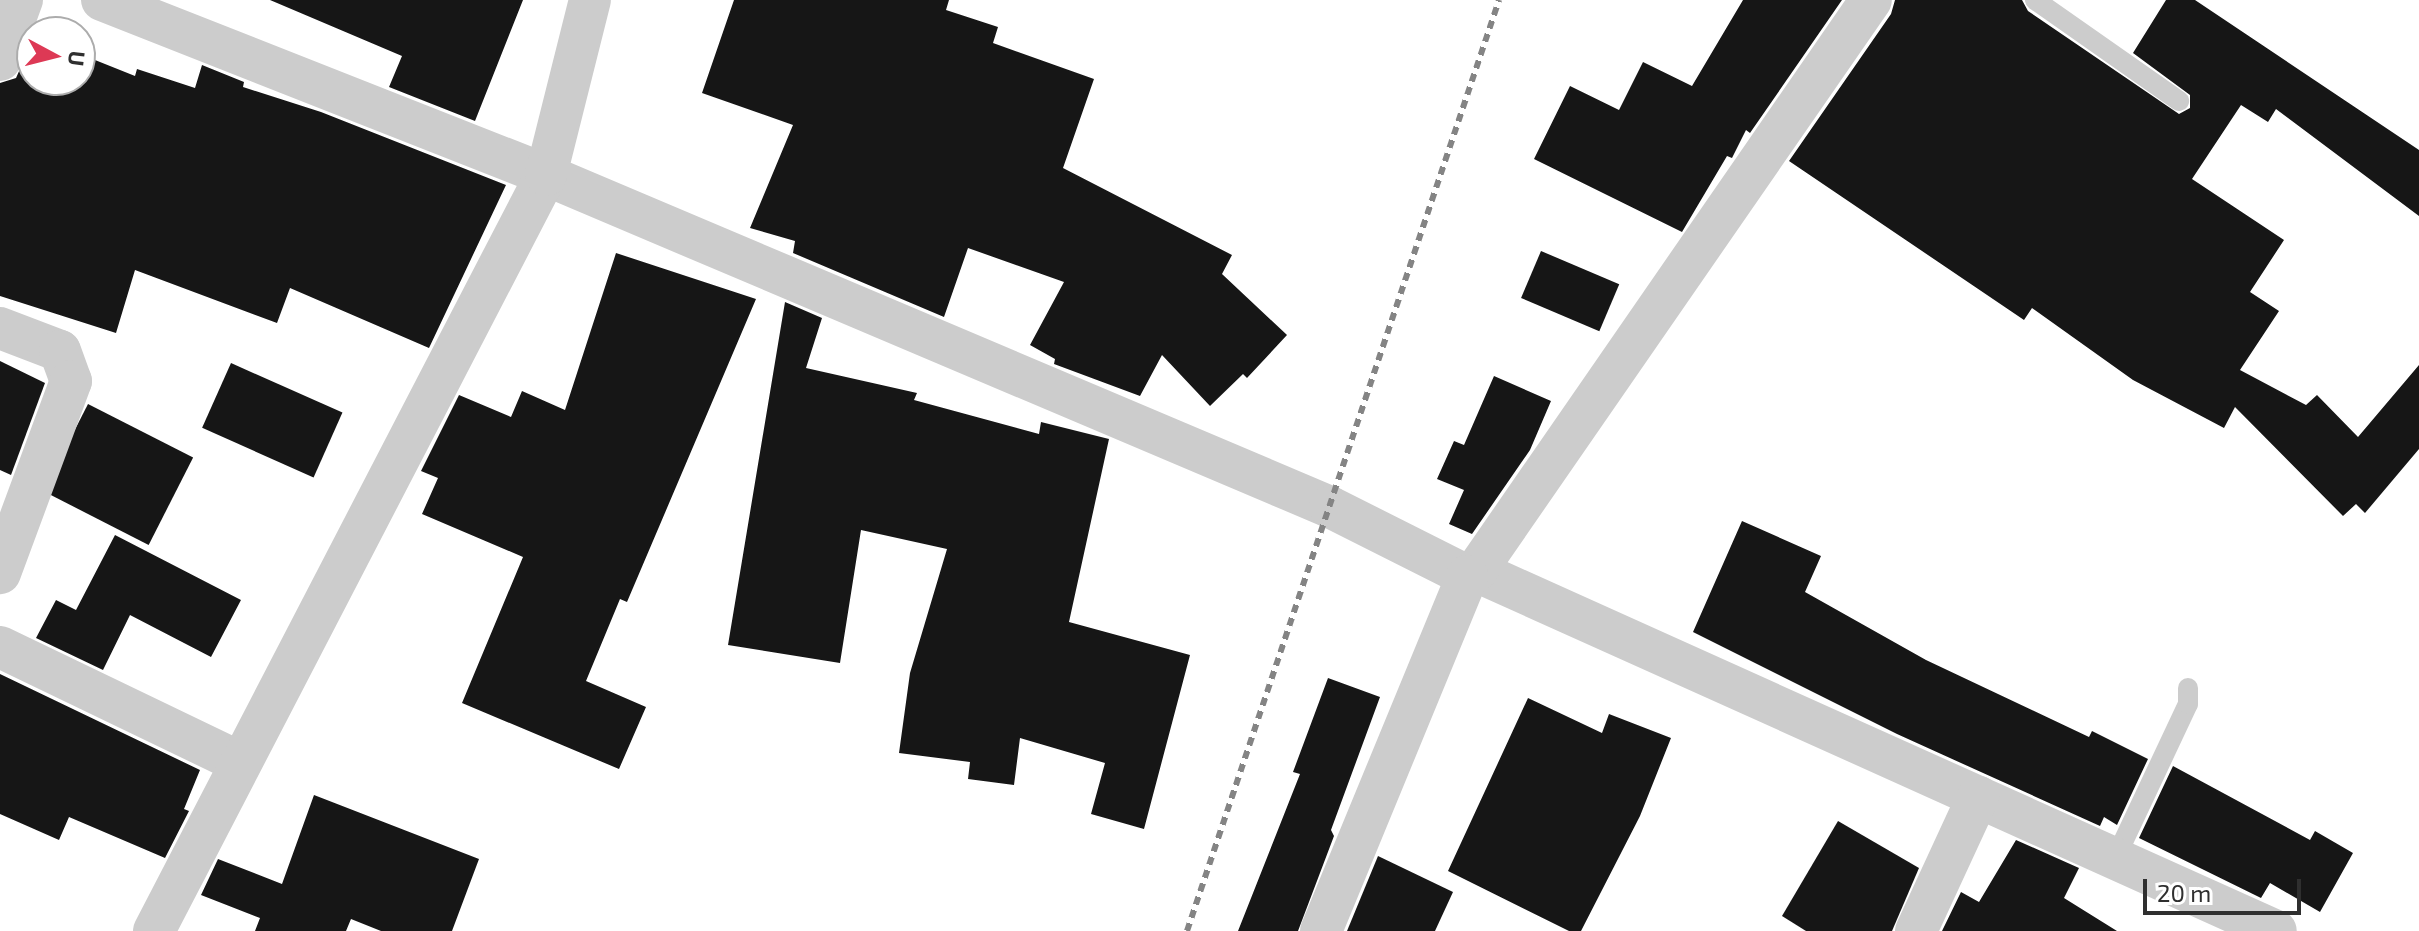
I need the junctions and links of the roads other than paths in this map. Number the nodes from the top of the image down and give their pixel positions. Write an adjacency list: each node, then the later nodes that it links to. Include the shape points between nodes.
1 (22, 0): 6 (street)
2 (102, 0): 8 (street)
3 (590, 0): 8 (street)
4 (1871, 0): 11 (street)
5 (2035, 0): 7 (lane)
6 (0, 60)
7 (2179, 101)
8 (546, 175): 11 (street, via 1330,507); 14 (street)
9 (0, 328): 10 (street, via 60,351 71,381)
10 (0, 573)
11 (1472, 574): 15 (street); 18 (street)
12 (0, 647): 14 (street)
13 (2188, 688): 16 (lane, via 2188,704)
14 (241, 763): 17 (street)
15 (1978, 797): 16 (street); 19 (street)
16 (2115, 859): 20 (street)
17 (154, 931)
18 (1321, 931)
19 (1916, 931)
20 (2276, 931)

